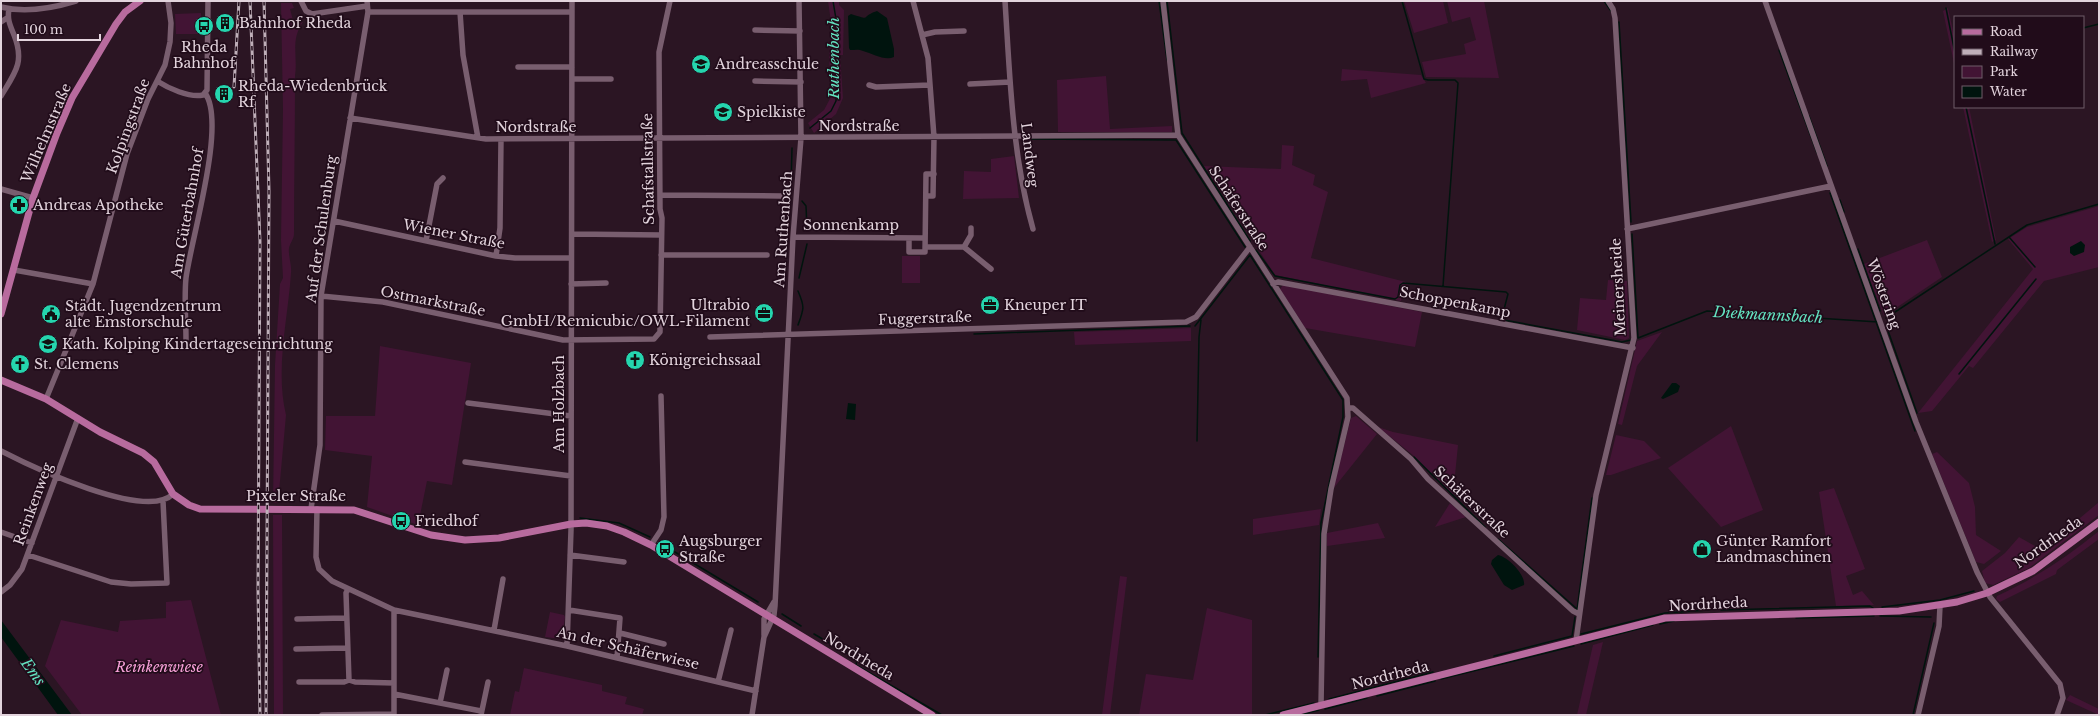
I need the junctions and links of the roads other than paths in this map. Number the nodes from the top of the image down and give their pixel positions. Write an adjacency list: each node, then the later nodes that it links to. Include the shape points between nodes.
1 (76, 1): 16 (street, via 46,7)
2 (140, 1): 52 (main road, Wilhelmstraße, via 125,12 116,24 72,98 46,158)
3 (168, 1): 29 (street, Kolpingstraße, via 171,18 170,42 165,65)
4 (208, 1): 36 (street, via 208,86)
5 (301, 1): 14 (street, via 306,11 312,14)
6 (572, 1): 18 (street, Am Holzbach)
7 (670, 1): 46 (street, Schafstallstraße, via 658,52)
8 (799, 1): 22 (street, Am Ruthenbach)
9 (914, 1): 24 (street)
10 (1005, 1): 32 (street, Landweg)
11 (1163, 1): 39 (street, Schäferstraße)
12 (1608, 1): 56 (street, Meinersheide, via 1615,18)
13 (1764, 1): 48 (street, Wöstering)
14 (367, 6): 17 (street); 38 (street, Auf der Schulenburg)
15 (1, 7): 16 (street)
16 (9, 9): 19 (street)
17 (460, 12): 18 (street); 42 (street, via 463,55)
18 (572, 12): 26 (street, Am Holzbach)
19 (7, 18): 20 (street); 37 (street, via 18,46 19,61 15,74)
20 (1, 22)
21 (755, 30): 22 (street)
22 (800, 31): 31 (street, Am Ruthenbach)
23 (964, 31): 24 (street)
24 (922, 35): 35 (street, via 928,58)
25 (518, 67): 26 (street)
26 (572, 68): 27 (street, Am Holzbach)
27 (572, 79): 28 (street); 45 (street, Am Holzbach)
28 (611, 79)
29 (157, 81): 36 (street, via 192,95 199,96); 72 (street, Kolpingstraße, via 127,154)
30 (755, 81): 31 (street)
31 (801, 82): 43 (street, Am Ruthenbach)
32 (1010, 82): 33 (street); 41 (street, Landweg)
33 (970, 84)
34 (869, 85): 35 (street)
35 (930, 85): 40 (street)
36 (205, 93): 81 (street, Am Güterbahnhof, via 210,99 212,144 186,280)
37 (1, 96)
38 (350, 118): 42 (street, Nordstraße); 53 (street, Auf der Schulenburg)
39 (1178, 135): 41 (street, Nordstraße); 65 (street, Schäferstraße)
40 (934, 137): 41 (street, Nordstraße); 43 (street, Nordstraße); 61 (street, via 933,196 926,196)
41 (1015, 137): 55 (street, Landweg, via 1024,196)
42 (478, 138): 44 (street, Nordstraße)
43 (801, 138): 46 (street, Nordstraße); 59 (street, Am Ruthenbach)
44 (501, 139): 45 (street, Nordstraße); 68 (street, via 500,228)
45 (572, 139): 46 (street, Nordstraße); 57 (street, Am Holzbach)
46 (659, 139): 50 (street, Schafstallstraße)
47 (443, 178): 62 (street, via 437,184)
48 (1831, 186): 56 (street); 109 (street, Wöstering, via 1916,422)
49 (1, 189): 52 (street)
50 (660, 195): 51 (street); 58 (street, Schafstallstraße)
51 (781, 196)
52 (33, 198): 70 (main road, Wilhelmstraße)
53 (334, 221): 62 (street, Wiener Straße); 76 (street, Auf der Schulenburg)
54 (971, 228): 64 (street)
55 (1033, 229)
56 (1627, 229): 83 (street, Meinersheide)
57 (572, 234): 58 (street); 69 (street, Am Holzbach)
58 (661, 235): 66 (street, Schafstallstraße)
59 (793, 237): 60 (street, Sonnenkamp); 78 (street, Am Ruthenbach)
60 (909, 238): 61 (street, Sonnenkamp); 63 (street, Sonnenkamp, via 909,252 925,252)
61 (925, 238): 63 (street)
62 (426, 241): 68 (street, Wiener Straße)
63 (925, 247): 64 (street, Sonnenkamp)
64 (964, 247): 71 (street)
65 (1250, 247): 75 (street, Schäferstraße); 78 (street, Fuggerstraße, via 1196,316 1186,322)
66 (661, 255): 67 (street); 79 (street, Schafstallstraße)
67 (767, 255)
68 (496, 256): 69 (street, Wiener Straße)
69 (571, 258): 73 (street, Am Holzbach)
70 (14, 270): 72 (street); 77 (main road, Wilhelmstraße)
71 (991, 270)
72 (93, 284): 86 (street, Kolpingstraße)
73 (571, 284): 74 (street); 82 (street, Am Holzbach)
74 (606, 284)
75 (1273, 284): 83 (street, Schoppenkamp, via 1278,282); 88 (street, Schäferstraße, via 1347,398)
76 (321, 296): 82 (street, Ostmarkstraße, via 383,302); 97 (street, Auf der Schulenburg, via 320,445)
77 (1, 314)
78 (788, 334): 80 (street, Fuggerstraße); 110 (street, Am Ruthenbach)
79 (658, 337): 82 (street, Ostmarkstraße)
80 (710, 337)
81 (186, 340)
82 (571, 341): 89 (street, Am Holzbach)
83 (1633, 348): 115 (street, Meinersheide, via 1596,495)
84 (1, 380): 86 (main road, Pixeler Straße)
85 (661, 396): 102 (street, via 664,517 661,530)
86 (46, 399): 90 (main road, Pixeler Straße)
87 (468, 403): 89 (street)
88 (1349, 408): 115 (street, Schäferstraße, via 1353,408 1411,458 1433,484); 138 (street, via 1324,534)
89 (572, 416): 94 (street, Am Holzbach)
90 (78, 418): 93 (street, Reinkenweg); 95 (main road, Pixeler Straße, via 150,458)
91 (1, 451): 93 (street)
92 (465, 462): 94 (street)
93 (56, 476): 96 (street, via 119,498 145,502); 101 (street, Reinkenweg)
94 (571, 476): 99 (street, Am Holzbach)
95 (173, 494): 96 (street); 97 (main road, Pixeler Straße, via 200,509)
96 (163, 501): 103 (street, via 167,582 111,582)
97 (314, 509): 99 (main road, Pixeler Straße, via 355,510 431,535 464,540 499,538); 107 (street, An der Schäferwiese, via 316,564 325,576)
98 (2099, 522): 109 (main road, Nordrheda, via 2033,571)
99 (571, 524): 102 (main road, Pixeler Straße, via 607,526); 104 (street, Am Holzbach)
100 (1, 532): 101 (street)
101 (32, 543): 103 (street, Reinkenweg)
102 (651, 545): 114 (main road, Pixeler Straße)
103 (28, 555): 108 (street, Reinkenweg, via 17,578)
104 (570, 555): 105 (street); 113 (street, Am Holzbach)
105 (624, 562)
106 (503, 579): 119 (street)
107 (348, 589): 112 (street, An der Schäferwiese); 116 (street)
108 (1, 592)
109 (1987, 593): 111 (main road, Nordrheda); 146 (street, Wöstering, via 2060,684 2063,698)
110 (774, 602): 114 (street); 117 (street, Am Ruthenbach)
111 (1940, 606): 123 (main road, Nordrheda, via 1899,611 1676,617); 145 (street, via 1939,626)
112 (394, 610): 119 (street, An der Schäferwiese); 134 (street)
113 (569, 610): 121 (street, via 618,616 621,620); 125 (street, Am Holzbach)
114 (766, 614): 117 (main road, Pixeler Straße); 122 (street)
115 (1579, 614): 123 (street, Meinersheide)
116 (346, 618): 118 (street); 126 (street)
117 (772, 618): 122 (street, Am Ruthenbach); 143 (main road, Nordrheda)
118 (297, 619)
119 (494, 630): 125 (street, An der Schäferwiese)
120 (731, 630): 133 (street)
121 (620, 633): 124 (street); 128 (street)
122 (764, 637): 135 (street)
123 (1576, 641): 138 (main road, Nordrheda)
124 (664, 644)
125 (567, 646): 128 (street, An der Schäferwiese)
126 (347, 648): 127 (street); 130 (street)
127 (296, 649)
128 (617, 658): 133 (street, An der Schäferwiese)
129 (447, 670): 137 (street)
130 (349, 680): 131 (street); 134 (street)
131 (299, 682)
132 (488, 682): 139 (street)
133 (718, 682): 135 (street, An der Schäferwiese)
134 (394, 683): 136 (street)
135 (756, 691): 142 (street)
136 (394, 694): 137 (street); 141 (street)
137 (440, 703): 139 (street)
138 (1321, 705): 144 (main road, Nordrheda)
139 (481, 713)
140 (322, 715): 141 (street)
141 (394, 715)
142 (752, 715)
143 (932, 715)
144 (1284, 715)
145 (1918, 715)
146 (2057, 715)

